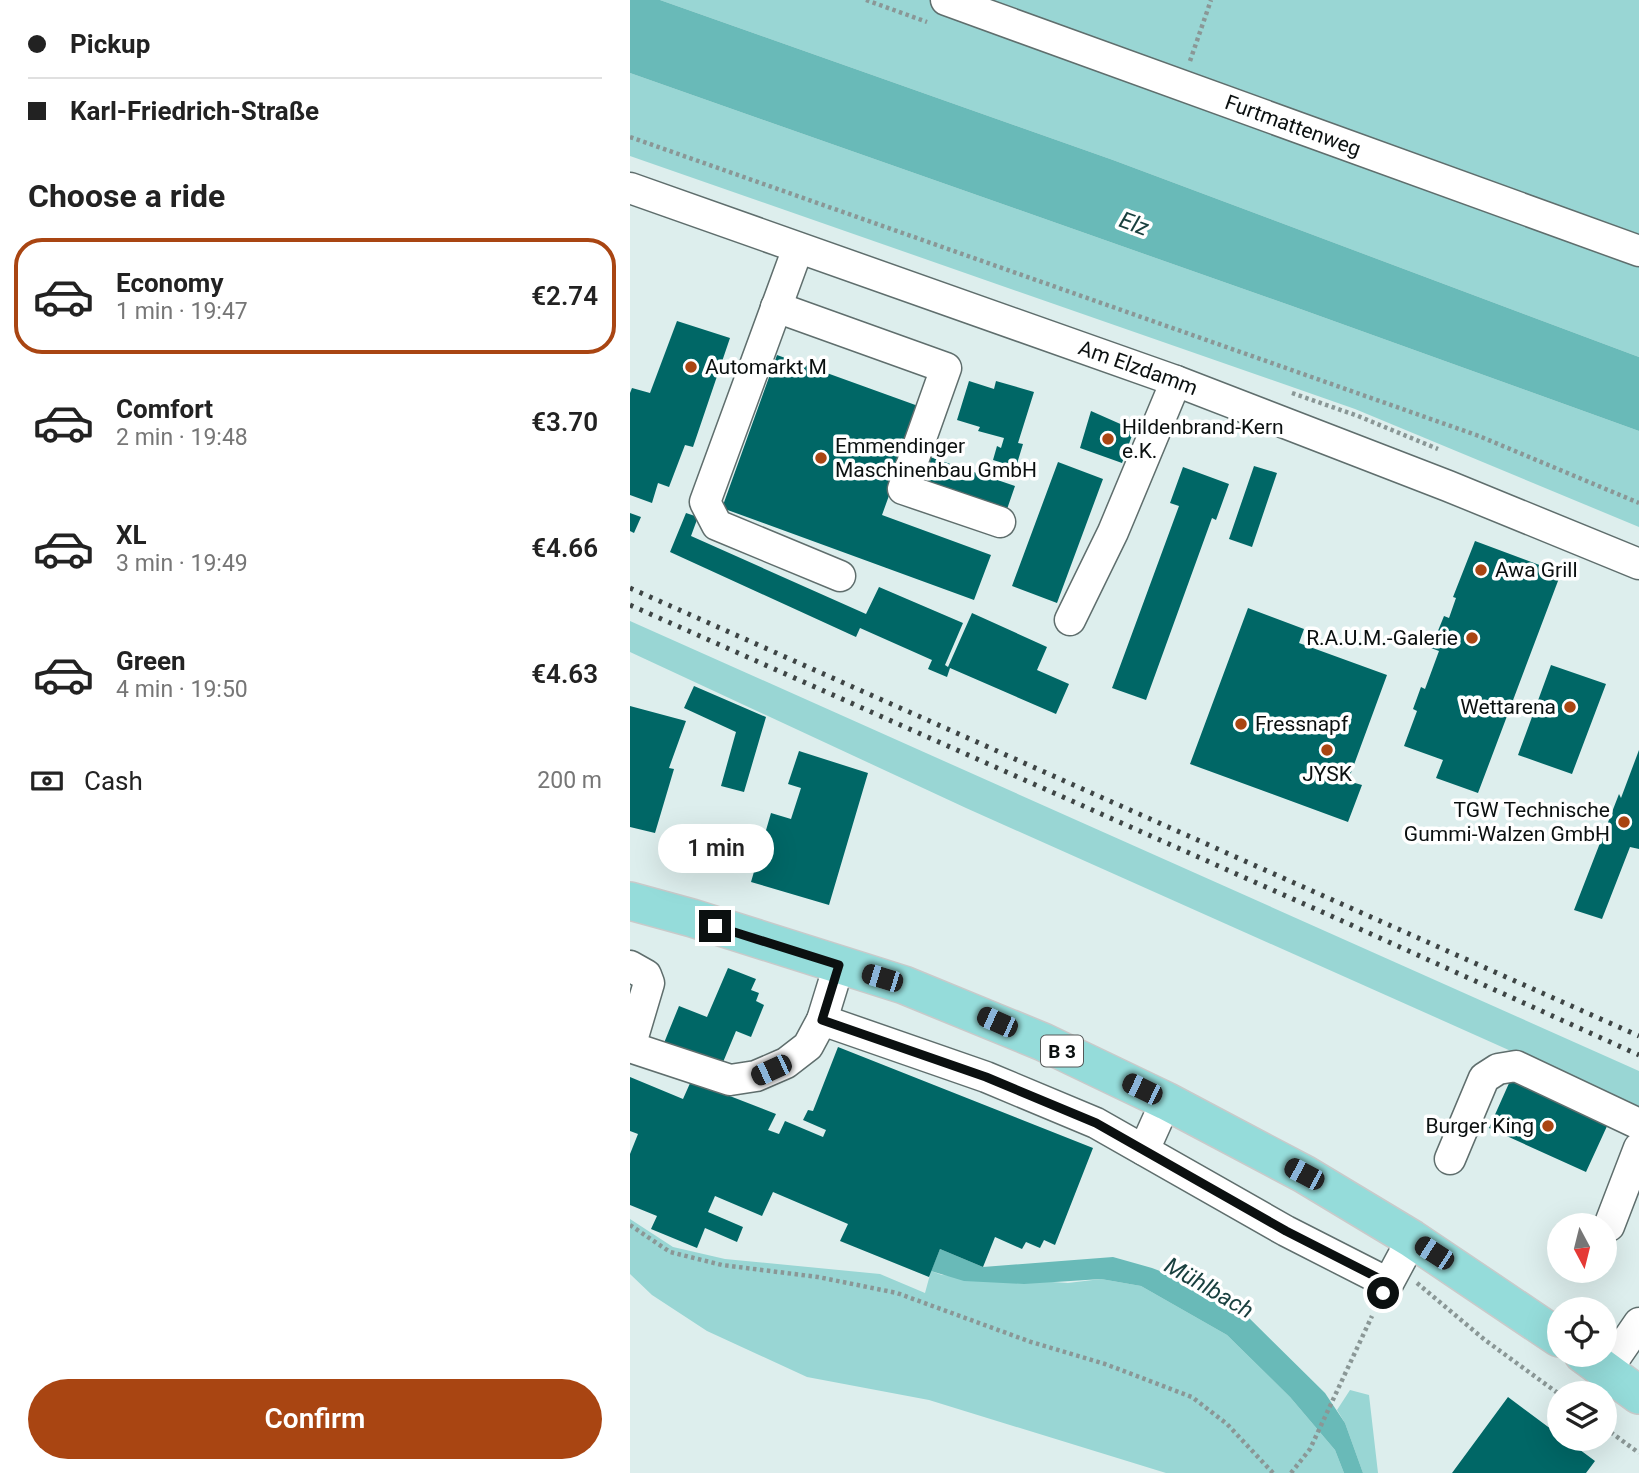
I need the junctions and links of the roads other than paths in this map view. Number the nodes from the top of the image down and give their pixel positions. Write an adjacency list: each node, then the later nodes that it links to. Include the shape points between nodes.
1 (946, 0): 4 (street, Furtmattenweg)
2 (630, 188): 3 (street, Am Elzdamm)
3 (798, 248): 5 (street); 6 (street, Am Elzdamm)
4 (1639, 251)
5 (776, 307): 7 (street, via 946,368 902,489); 9 (street, via 705,502 717,525)
6 (1175, 381): 8 (street, Am Elzdamm); 10 (street, via 1113,532)
7 (1000, 522)
8 (1639, 564)
9 (840, 576)
10 (1070, 620)
11 (630, 901): 12 (main road, B 3)
12 (839, 965): 14 (street); 16 (main road, B 3, via 974,1012)
13 (630, 966): 15 (street, via 646,975 649,983)
14 (822, 1020): 15 (street, via 807,1046 786,1063 756,1076 730,1080); 19 (street, via 986,1077 1096,1123)
15 (630, 1047)
16 (1166, 1101): 19 (street); 22 (main road, B 3, via 1304,1174)
17 (1639, 1124): 20 (street, via 1516,1066 1497,1069 1484,1078)
18 (1639, 1147): 21 (street, via 1617,1230)
19 (1143, 1150): 22 (street, via 1286,1231)
20 (1450, 1159)
21 (1639, 1206)
22 (1395, 1270): 24 (main road, B 3)
23 (1639, 1323): 25 (street)
24 (1547, 1333)
25 (1617, 1343)
26 (1600, 1367): 27 (main road)
27 (1639, 1395)

